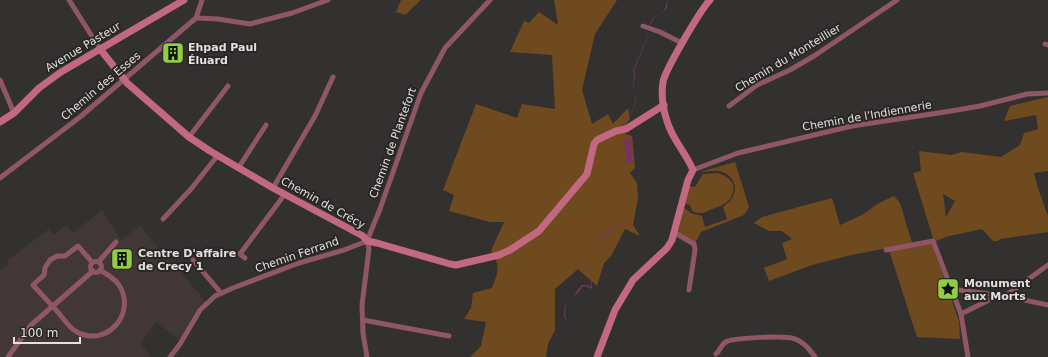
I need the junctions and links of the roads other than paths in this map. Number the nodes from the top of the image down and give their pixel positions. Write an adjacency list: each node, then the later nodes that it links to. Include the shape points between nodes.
1 (69, 0): 11 (street)
2 (184, 0): 11 (street, Avenue Pasteur)
3 (202, 0): 8 (street)
4 (328, 0): 8 (street, via 250,24)
5 (490, 0): 31 (street, Chemin de Plantefort, via 445,48 421,93)
6 (710, 0): 10 (street)
7 (897, 0): 18 (street, Chemin du Monteillier, via 790,70 757,85)
8 (196, 18): 14 (street, Chemin des Esses)
9 (647, 27): 10 (street)
10 (682, 43): 17 (street, via 663,81)
11 (100, 49): 14 (street, Chemin de Crécy); 19 (street, Avenue Pasteur, via 39,88)
12 (333, 76): 27 (street, via 315,116)
13 (0, 80): 19 (street)
14 (124, 80): 22 (street, Chemin de Crécy); 26 (street, Chemin des Esses, via 75,122)
15 (228, 86): 22 (street)
16 (1048, 93): 25 (street, Chemin de l'Indiennerie, via 1027,94 945,112 838,130 738,153)
17 (664, 105): 25 (street, via 667,123); 31 (street, Chemin de Crécy, via 626,129 597,140 587,174 539,231 510,250 462,264 450,264)
18 (729, 106)
19 (14, 113): 20 (street, Avenue Pasteur)
20 (0, 122)
21 (266, 125): 24 (street)
22 (188, 137): 23 (street, Chemin de Crécy)
23 (218, 155): 24 (street, Chemin de Crécy); 29 (street)
24 (239, 167): 27 (street, Chemin de Crécy)
25 (693, 170): 30 (street, via 688,180)
26 (0, 178)
27 (273, 188): 28 (street, Chemin de Crécy)
28 (285, 194): 31 (street, Chemin de Crécy, via 363,236); 34 (street, via 240,254)
29 (163, 219)
30 (675, 233): 42 (street, via 694,244); 55 (street, via 667,248 633,280 615,310)
31 (367, 241): 43 (street, Chemin Ferrand, via 299,263); 49 (street, via 369,249)
32 (116, 242): 37 (street)
33 (886, 250): 41 (street, via 933,241)
34 (245, 258)
35 (194, 260): 43 (street)
36 (92, 262): 37 (street); 40 (street, via 90,266); 47 (street, via 78,246 65,256 57,256 50,260 44,275 33,285)
37 (99, 262): 39 (street)
38 (1048, 265): 45 (street)
39 (100, 270): 40 (street); 47 (street, via 119,284 122,292 125,305 114,328 94,336 82,334 71,328)
40 (93, 271): 47 (street)
41 (951, 289): 44 (street); 48 (street)
42 (689, 290)
43 (221, 293): 53 (street, Chemin Ferrand, via 200,310)
44 (998, 296): 45 (street); 48 (street)
45 (1005, 296): 46 (street)
46 (1048, 305)
47 (53, 306): 52 (street, via 31,325)
48 (961, 314): 57 (street)
49 (362, 320): 50 (street); 54 (street)
50 (449, 336)
51 (716, 354): 56 (street, via 727,341 795,338)
52 (8, 357)
53 (170, 357)
54 (367, 357)
55 (597, 357)
56 (816, 357)
57 (968, 357)

